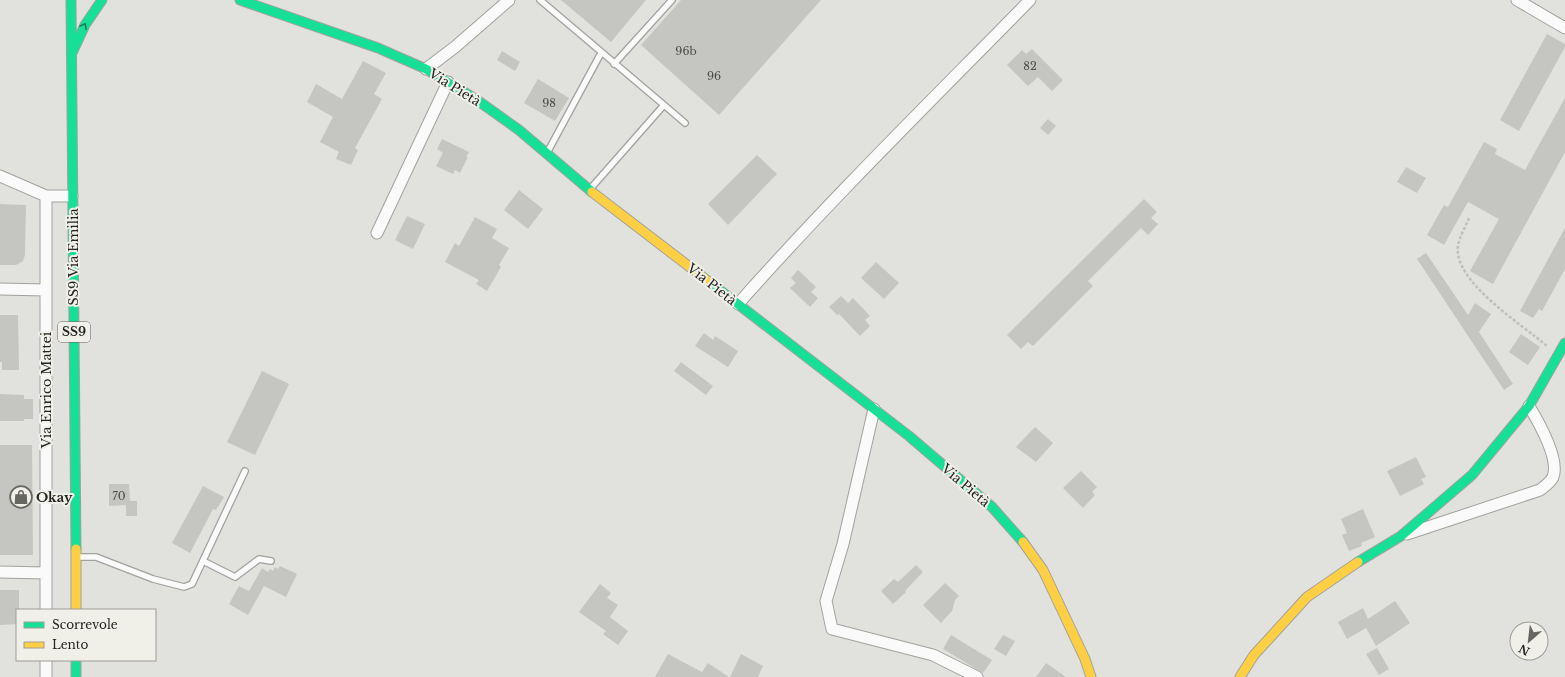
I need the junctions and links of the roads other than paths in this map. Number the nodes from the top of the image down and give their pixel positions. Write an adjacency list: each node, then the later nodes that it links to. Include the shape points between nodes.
1 (71, 0): 12 (street, SS9 Via Emilia / SS9)
2 (102, 0): 12 (street, one-way to 2, via 82,29)
3 (240, 0): 9 (street, Via Pietà)
4 (509, 0): 14 (street)
5 (540, 0): 11 (lane)
6 (672, 0): 13 (lane)
7 (1030, 0): 26 (street, via 912,119)
8 (1517, 0): 10 (street)
9 (265, 4): 14 (street, Via Pietà)
10 (1565, 28)
11 (601, 53): 13 (lane); 18 (lane)
12 (71, 54): 22 (street, SS9 Via Emilia / SS9)
13 (614, 64): 16 (lane)
14 (426, 69): 15 (street, Via Pietà)
15 (448, 82): 18 (street, Via Pietà, via 507,121); 23 (street)
16 (664, 105): 17 (lane); 20 (lane)
17 (685, 123)
18 (546, 153): 20 (street, Via Pietà)
19 (0, 176): 21 (street)
20 (589, 189): 26 (street, Via Pietà)
21 (46, 196): 22 (street); 25 (street, Via Enrico Mattei)
22 (72, 196): 32 (street, SS9 Via Emilia / SS9)
23 (376, 233)
24 (0, 289): 25 (street)
25 (46, 290): 36 (street, Via Enrico Mattei)
26 (738, 304): 29 (street, Via Pietà)
27 (1565, 343): 28 (street)
28 (1529, 406): 31 (street, via 1472,475); 31 (street, via 1553,460 1554,475 1550,482 1540,490)
29 (874, 409): 43 (street, via 843,544 826,601 832,630 933,656); 44 (street, Via Pietà, via 992,507 1018,535 1046,577)
30 (245, 471): 33 (lane)
31 (1401, 536): 45 (street, via 1307,597 1254,655)
32 (75, 557): 33 (lane, via 96,557 153,579 184,587 192,584); 38 (street, SS9 Via Emilia / SS9)
33 (203, 561): 34 (lane, via 235,577 259,559)
34 (271, 561)
35 (0, 572): 36 (street)
36 (46, 574): 37 (street, Via Enrico Mattei)
37 (46, 609)
38 (76, 609)
39 (46, 661): 41 (street)
40 (76, 661): 42 (street)
41 (46, 677)
42 (76, 677)
43 (977, 677)
44 (1091, 677)
45 (1240, 677)

